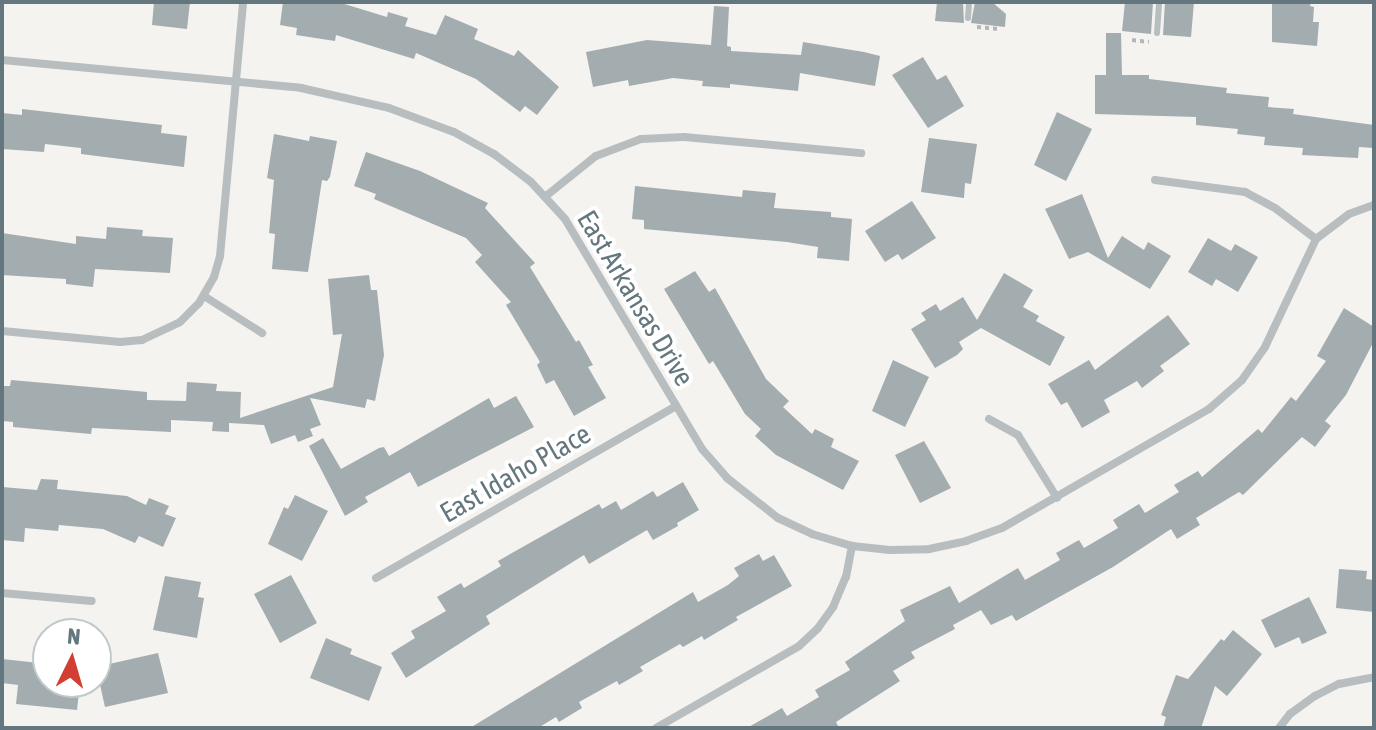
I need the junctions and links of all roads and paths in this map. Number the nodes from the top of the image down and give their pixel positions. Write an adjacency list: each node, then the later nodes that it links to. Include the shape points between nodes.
1 (243, 2): 7 (street)
2 (969, 2): 4 (lane)
3 (1159, 2): 5 (lane)
4 (968, 18)
5 (1157, 33)
6 (2, 60): 7 (street, East Arkansas Drive)
7 (236, 81): 10 (street, East Arkansas Drive, via 301,88 389,108 454,132 494,154); 13 (street, via 220,256)
8 (861, 153): 10 (street, via 684,137 641,139 596,156)
9 (1155, 180): 12 (street, via 1245,192)
10 (546, 196): 16 (street, East Arkansas Drive, via 588,253)
11 (1374, 205): 12 (street, East Arkansas Drive, via 1349,214)
12 (1316, 239): 18 (street, East Arkansas Drive, via 1269,339 1234,387 1192,420)
13 (204, 296): 14 (street, via 180,322 142,340); 15 (street)
14 (2, 331)
15 (262, 333)
16 (676, 406): 19 (street, East Arkansas Drive, via 702,449 746,496 778,518); 20 (street, East Idaho Place)
17 (989, 419): 18 (street, via 1018,435)
18 (1057, 498): 19 (street, East Arkansas Drive, via 966,541 929,549)
19 (852, 546): 24 (street, via 838,597 799,646)
20 (376, 578)
21 (2, 593): 22 (street)
22 (92, 601)
23 (1374, 677): 25 (street, via 1326,690)
24 (656, 728)
25 (1279, 728)

